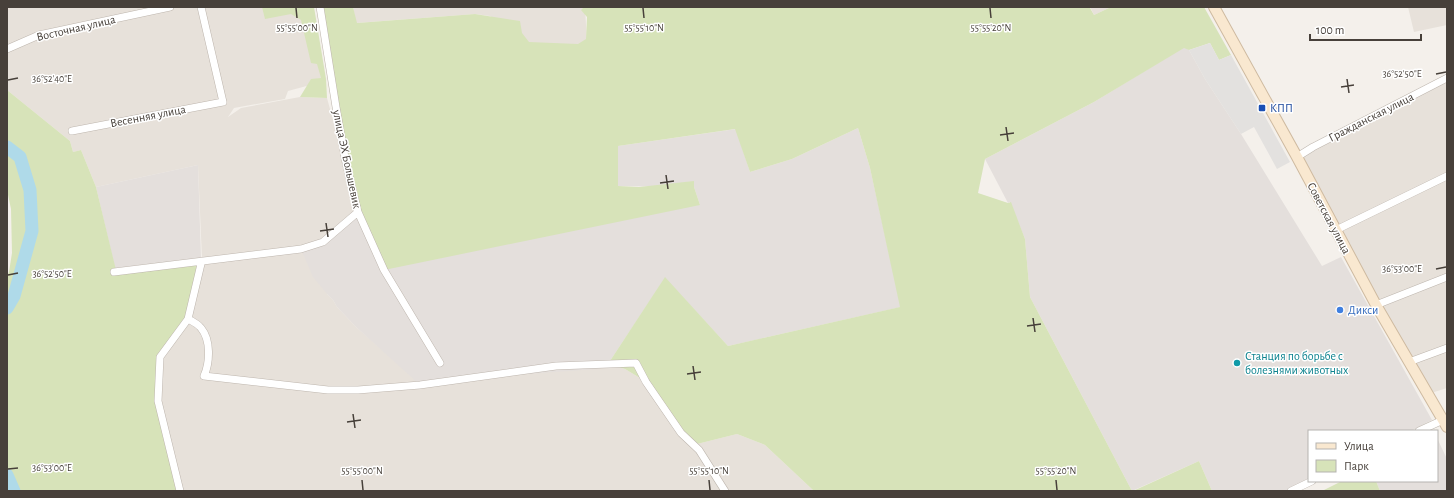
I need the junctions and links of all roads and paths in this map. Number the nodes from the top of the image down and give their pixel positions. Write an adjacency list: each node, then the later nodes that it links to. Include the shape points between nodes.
1 (170, 7): 5 (street, Восточная улица, via 39,35)
2 (201, 7): 7 (street, Весенняя улица, via 223,102)
3 (320, 7): 10 (street, улица ЭХ Большевик, via 339,121)
4 (1214, 7): 8 (main road, Советская улица)
5 (7, 49)
6 (1447, 78): 8 (street, Гражданская улица)
7 (72, 131)
8 (1297, 157): 11 (main road, Советская улица)
9 (1447, 176): 11 (street)
10 (358, 212): 13 (street, via 323,242 301,250); 19 (street, улица ЭХ Большевик, via 384,270)
11 (1336, 230): 15 (main road, Советская улица)
12 (201, 264): 16 (street)
13 (114, 272)
14 (1447, 277): 15 (street)
15 (1376, 305): 18 (main road, Советская улица)
16 (188, 319): 23 (street, via 160,357 158,393); 24 (street, via 201,328 208,341 207,368 204,376 328,390 420,385 556,366 636,363 681,433 699,450)
17 (1447, 348): 18 (street)
18 (1409, 362): 20 (main road, Советская улица)
19 (440, 363)
20 (1445, 424): 21 (street)
21 (1423, 430)
22 (1310, 482): 25 (street)
23 (180, 491)
24 (725, 491)
25 (1291, 491)

